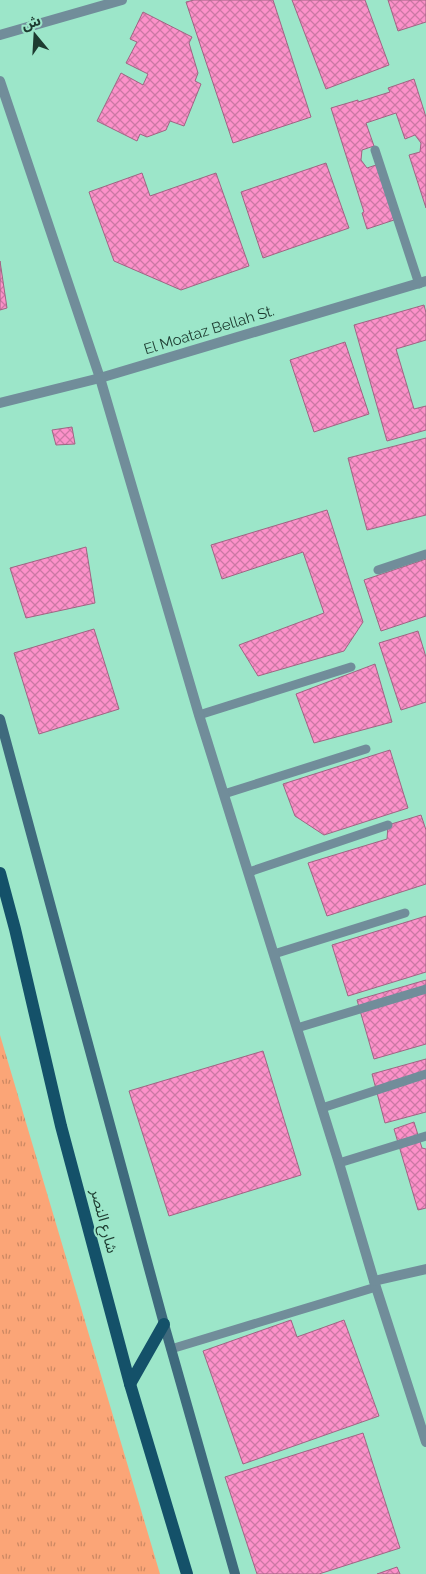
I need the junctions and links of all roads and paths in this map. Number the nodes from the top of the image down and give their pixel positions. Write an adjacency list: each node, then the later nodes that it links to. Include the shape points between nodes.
1 (122, 0): 2 (street)
2 (91, 5): 3 (street)
3 (0, 35)
4 (0, 82): 7 (street)
5 (375, 150): 6 (lane)
6 (422, 282): 7 (street, El Moataz Bellah St.)
7 (100, 378): 8 (street, El Moataz Bellah St.); 12 (street)
8 (0, 403)
9 (426, 554): 10 (lane)
10 (378, 570)
11 (351, 666): 12 (lane)
12 (200, 715): 15 (street)
13 (0, 719): 31 (street)
14 (366, 749): 15 (lane)
15 (224, 794): 17 (street)
16 (388, 825): 17 (lane)
17 (249, 872): 22 (street)
18 (0, 874): 21 (main road, شارع النصر)
19 (405, 913): 22 (lane)
20 (0, 916): 21 (main road)
21 (15, 929): 33 (main road, شارع النصر, via 61,1126)
22 (274, 954): 24 (street)
23 (426, 989): 24 (lane)
24 (297, 1028): 26 (street)
25 (426, 1074): 26 (lane)
26 (322, 1108): 28 (street)
27 (426, 1136): 28 (lane)
28 (339, 1163): 30 (street)
29 (426, 1269): 30 (street)
30 (375, 1284): 32 (lane); 34 (street)
31 (164, 1324): 32 (street); 33 (main road)
32 (171, 1349): 36 (street)
33 (130, 1384): 35 (main road, شارع النصر)
34 (426, 1442)
35 (187, 1574)
36 (235, 1574)

